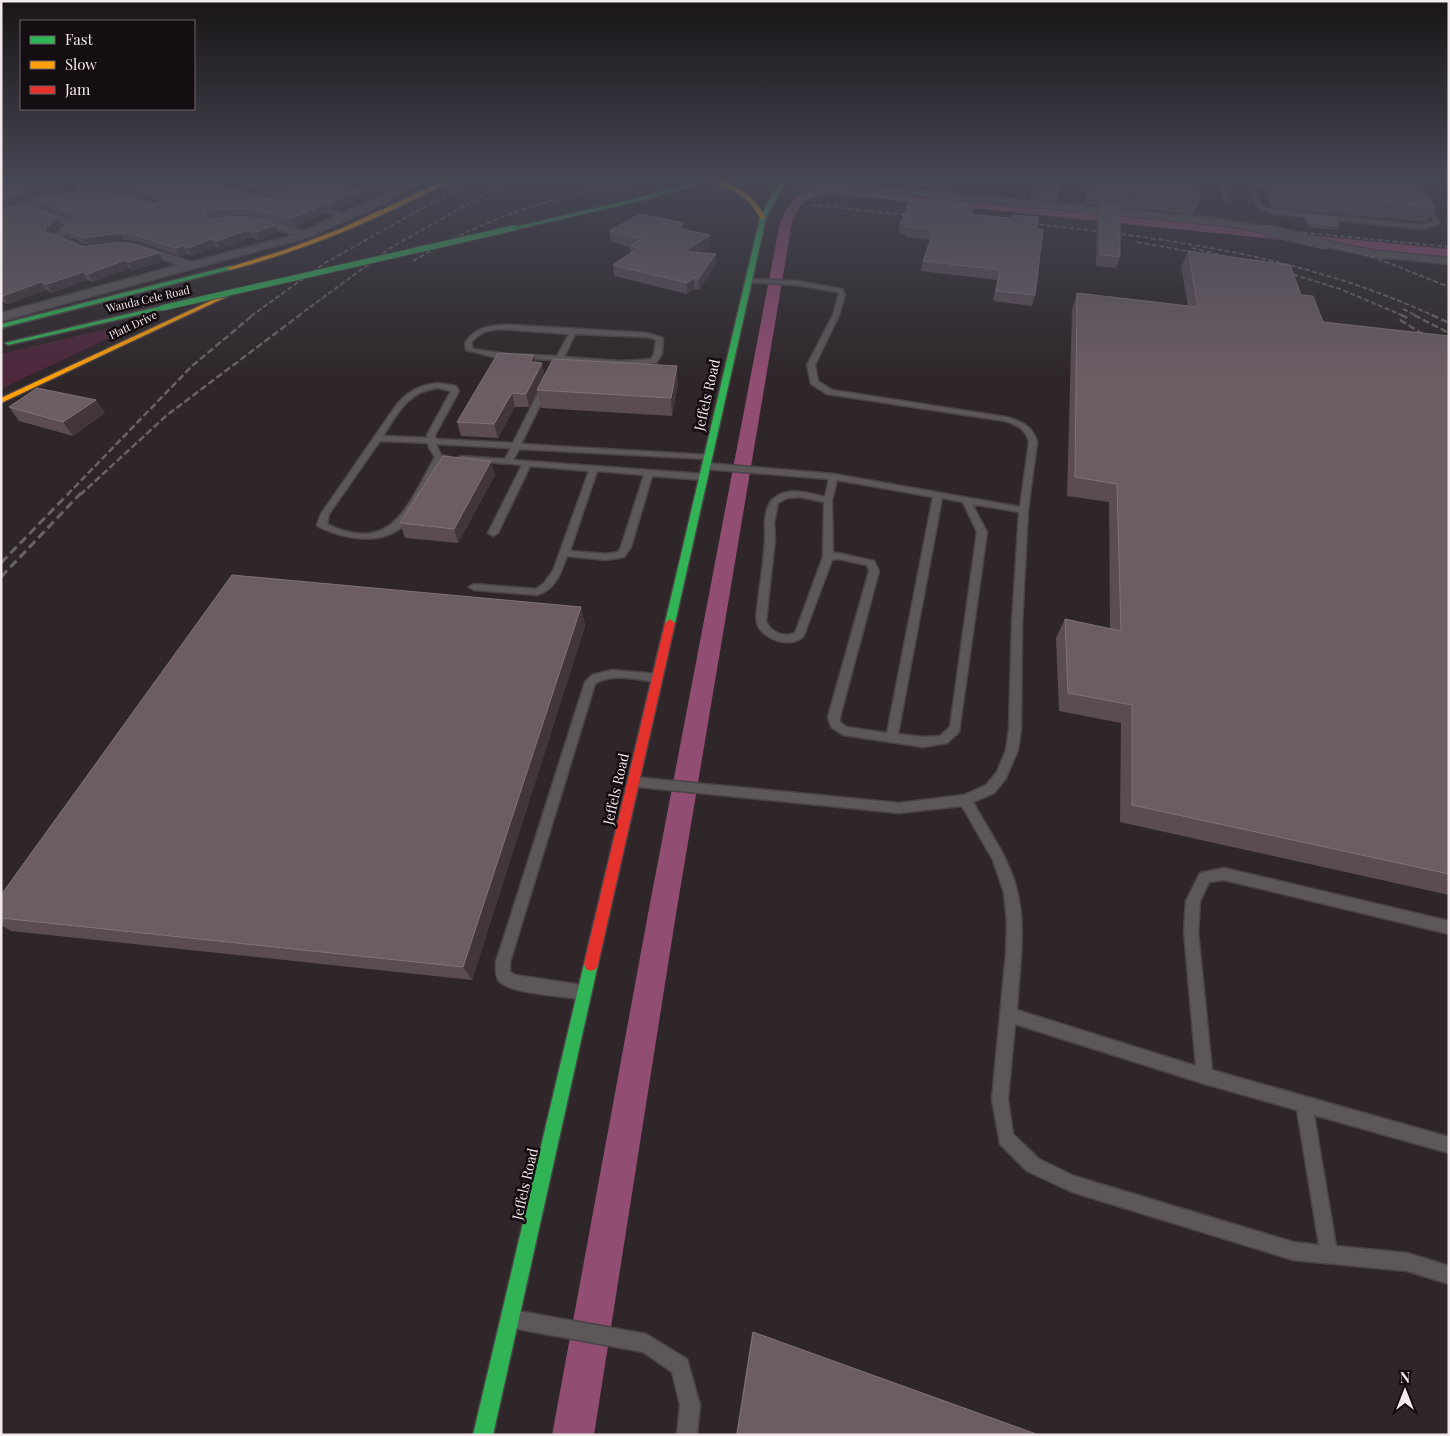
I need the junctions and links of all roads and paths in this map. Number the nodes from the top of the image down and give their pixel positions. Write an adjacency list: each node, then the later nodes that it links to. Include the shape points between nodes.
1 (76, 247): 9 (street)
2 (140, 247): 13 (street)
3 (261, 247): 13 (street)
4 (300, 247): 14 (street)
5 (325, 247): 10 (street)
6 (430, 247): 20 (street, Wanda Cele Road, bridge)
7 (756, 247): 15 (street, Jeffels Road)
8 (1340, 247): 11 (street, bridge)
9 (92, 250)
10 (308, 257)
11 (1449, 261)
12 (292, 265): 16 (street, Platt Drive)
13 (192, 266): 17 (street)
14 (239, 266): 16 (street); 18 (street)
15 (749, 280): 29 (street, Jeffels Road); 36 (lane, via 840,290 842,294 836,314 812,365 814,382 824,388 854,396 1020,423 1028,430 1033,442)
16 (217, 300): 22 (street, Platt Drive)
17 (1, 317)
18 (1, 326)
19 (573, 332): 21 (lane); 21 (lane, via 647,335 660,338 660,345 653,361); 21 (lane, via 496,327 483,329 468,344 470,350 479,353)
20 (1, 344)
21 (559, 358): 25 (lane)
22 (1, 401)
23 (378, 438): 24 (lane); 24 (lane, via 414,390 430,386 453,388 454,393 432,432); 26 (lane, via 325,514 322,525 332,531 352,536 384,532 399,524)
24 (431, 440): 25 (lane); 26 (lane)
25 (516, 445): 27 (lane); 29 (lane)
26 (439, 457): 27 (lane)
27 (508, 462): 28 (lane)
28 (527, 463): 30 (lane); 37 (lane)
29 (706, 467): 31 (lane); 32 (lane); 41 (street, Jeffels Road)
30 (594, 468): 31 (lane); 38 (lane)
31 (649, 472): 38 (lane, via 621,554 606,557)
32 (834, 477): 33 (lane); 34 (lane)
33 (938, 496): 35 (lane); 42 (lane)
34 (828, 500): 39 (lane); 39 (lane, via 792,494 774,502 769,523 760,621 765,632 788,638 799,635)
35 (966, 500): 36 (lane); 42 (lane, via 982,532 955,729 943,740 932,742)
36 (1024, 510): 44 (lane, via 1012,750 1002,775 990,789)
37 (493, 533)
38 (564, 553): 40 (lane, via 551,584 544,590)
39 (828, 558): 42 (lane, via 838,556 867,561 874,571 834,717 835,724 843,732)
40 (474, 587)
41 (657, 678): 43 (street, Jeffels Road); 46 (lane, via 606,675 596,676 590,682 503,962 504,975 512,982)
42 (892, 737)
43 (633, 782): 44 (lane, via 899,808); 46 (street, Jeffels Road)
44 (965, 800): 47 (lane, via 997,855 1010,893 1013,937)
45 (1449, 928): 48 (lane, via 1224,874 1205,877 1193,901 1191,932)
46 (585, 992): 53 (street, Jeffels Road)
47 (1009, 1015): 48 (lane); 51 (lane, via 1000,1098 1006,1138 1033,1165 1072,1184 1293,1252)
48 (1205, 1076): 49 (lane)
49 (1304, 1104): 50 (lane); 51 (lane)
50 (1449, 1145)
51 (1329, 1255): 52 (lane, via 1406,1262)
52 (1449, 1275)
53 (510, 1318): 54 (street, Jeffels Road); 55 (lane, via 646,1343 680,1366 690,1405)
54 (483, 1435)
55 (687, 1435)

